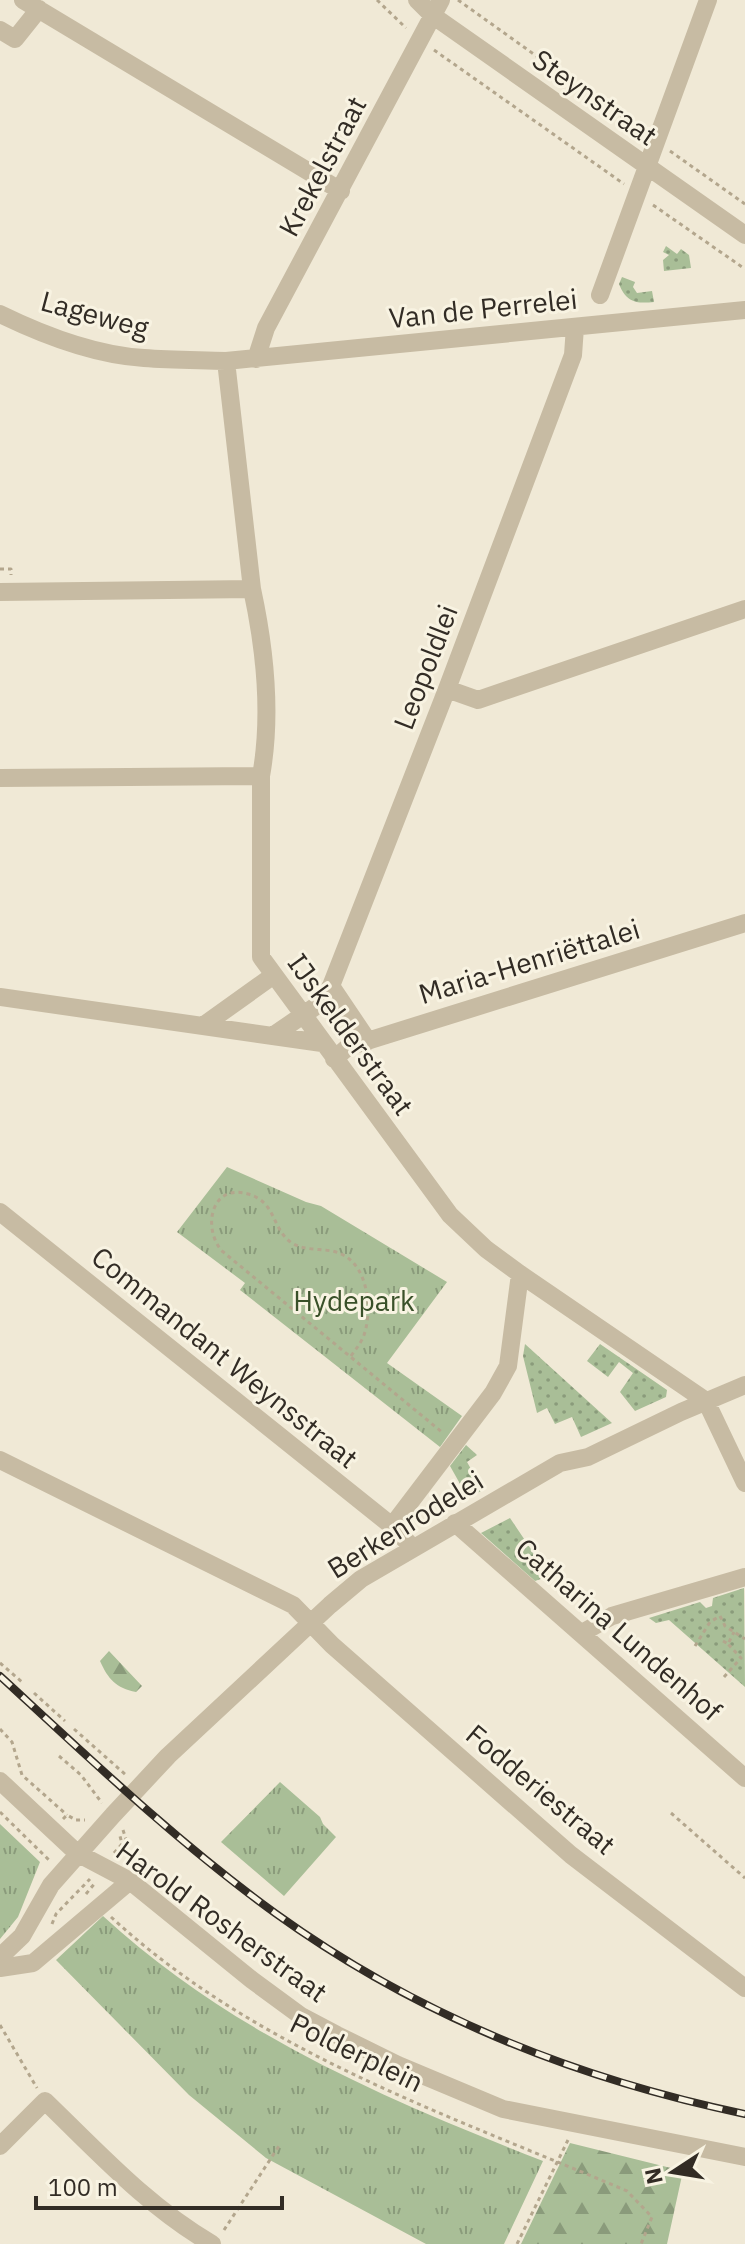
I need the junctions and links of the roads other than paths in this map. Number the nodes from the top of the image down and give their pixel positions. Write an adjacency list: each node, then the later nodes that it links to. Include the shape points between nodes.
1 (417, 0): 4 (street, Steynstraat)
2 (708, 0): 6 (street)
3 (31, 5): 5 (street, via 15,39); 7 (street)
4 (437, 7): 6 (street, Steynstraat); 7 (street, Krekelstraat)
5 (0, 30)
6 (646, 167): 8 (street, Steynstraat); 9 (street)
7 (341, 191): 13 (street, Krekelstraat, via 266,328)
8 (745, 235)
9 (600, 295)
10 (745, 310): 12 (street, Van de Perrelei)
11 (0, 314): 14 (street, Lageweg, via 88,347 141,358)
12 (575, 327): 13 (street, Van de Perrelei); 18 (street, Leopoldlei, via 573,355)
13 (256, 359): 14 (street, Van de Perrelei)
14 (226, 361): 15 (street, IJskelderstraat)
15 (252, 589): 16 (street); 19 (street, IJskelderstraat, via 266,700)
16 (0, 592)
17 (745, 609): 18 (street, via 478,700)
18 (447, 689): 23 (street, Leopoldlei)
19 (261, 776): 20 (street); 22 (street, IJskelderstraat, via 261,957)
20 (0, 778)
21 (745, 923): 28 (street, Maria-Henriëttalei)
22 (274, 975): 25 (street, IJskelderstraat); 26 (street)
23 (331, 986): 25 (street, Leopoldlei); 28 (street)
24 (0, 997): 26 (street)
25 (303, 1015): 27 (street, Leopoldlei); 29 (street, IJskelderstraat)
26 (204, 1025): 27 (street)
27 (274, 1035): 29 (street)
28 (368, 1041): 30 (street, Maria-Henriëttalei, via 348,1047)
29 (322, 1043): 30 (street, IJskelderstraat)
30 (334, 1059): 32 (street, IJskelderstraat, via 450,1215)
31 (0, 1212): 38 (street, Commandant Weynsstraat)
32 (520, 1274): 34 (street, IJskelderstraat); 38 (street, via 508,1366)
33 (745, 1385): 34 (street, Berkenrodelei)
34 (706, 1401): 36 (street); 37 (street, Berkenrodelei, via 588,1457 560,1463)
35 (0, 1460): 41 (street, Fodderiestraat, via 293,1605)
36 (745, 1483)
37 (455, 1523): 39 (street, Berkenrodelei); 42 (street, Catharina Lundenhof)
38 (392, 1526): 39 (street, Commandant Weynsstraat)
39 (413, 1548): 41 (street, Berkenrodelei, via 361,1579)
40 (745, 1577): 42 (street, via 612,1616)
41 (311, 1622): 45 (street, Berkenrodelei, via 168,1756); 49 (street, Fodderiestraat, via 571,1855)
42 (582, 1633): 43 (street, Catharina Lundenhof)
43 (745, 1778)
44 (0, 1781): 45 (street, Harold Rosherstraat)
45 (77, 1853): 46 (street, Harold Rosherstraat); 47 (street, Berkenrodelei, via 22,1936)
46 (130, 1881): 48 (street, via 33,1963); 51 (street, Harold Rosherstraat, via 301,2016 398,2065 503,2109)
47 (0, 1957)
48 (0, 1968)
49 (745, 1988)
50 (0, 2146): 52 (street, via 45,2101 187,2230)
51 (745, 2157)
52 (217, 2238)

